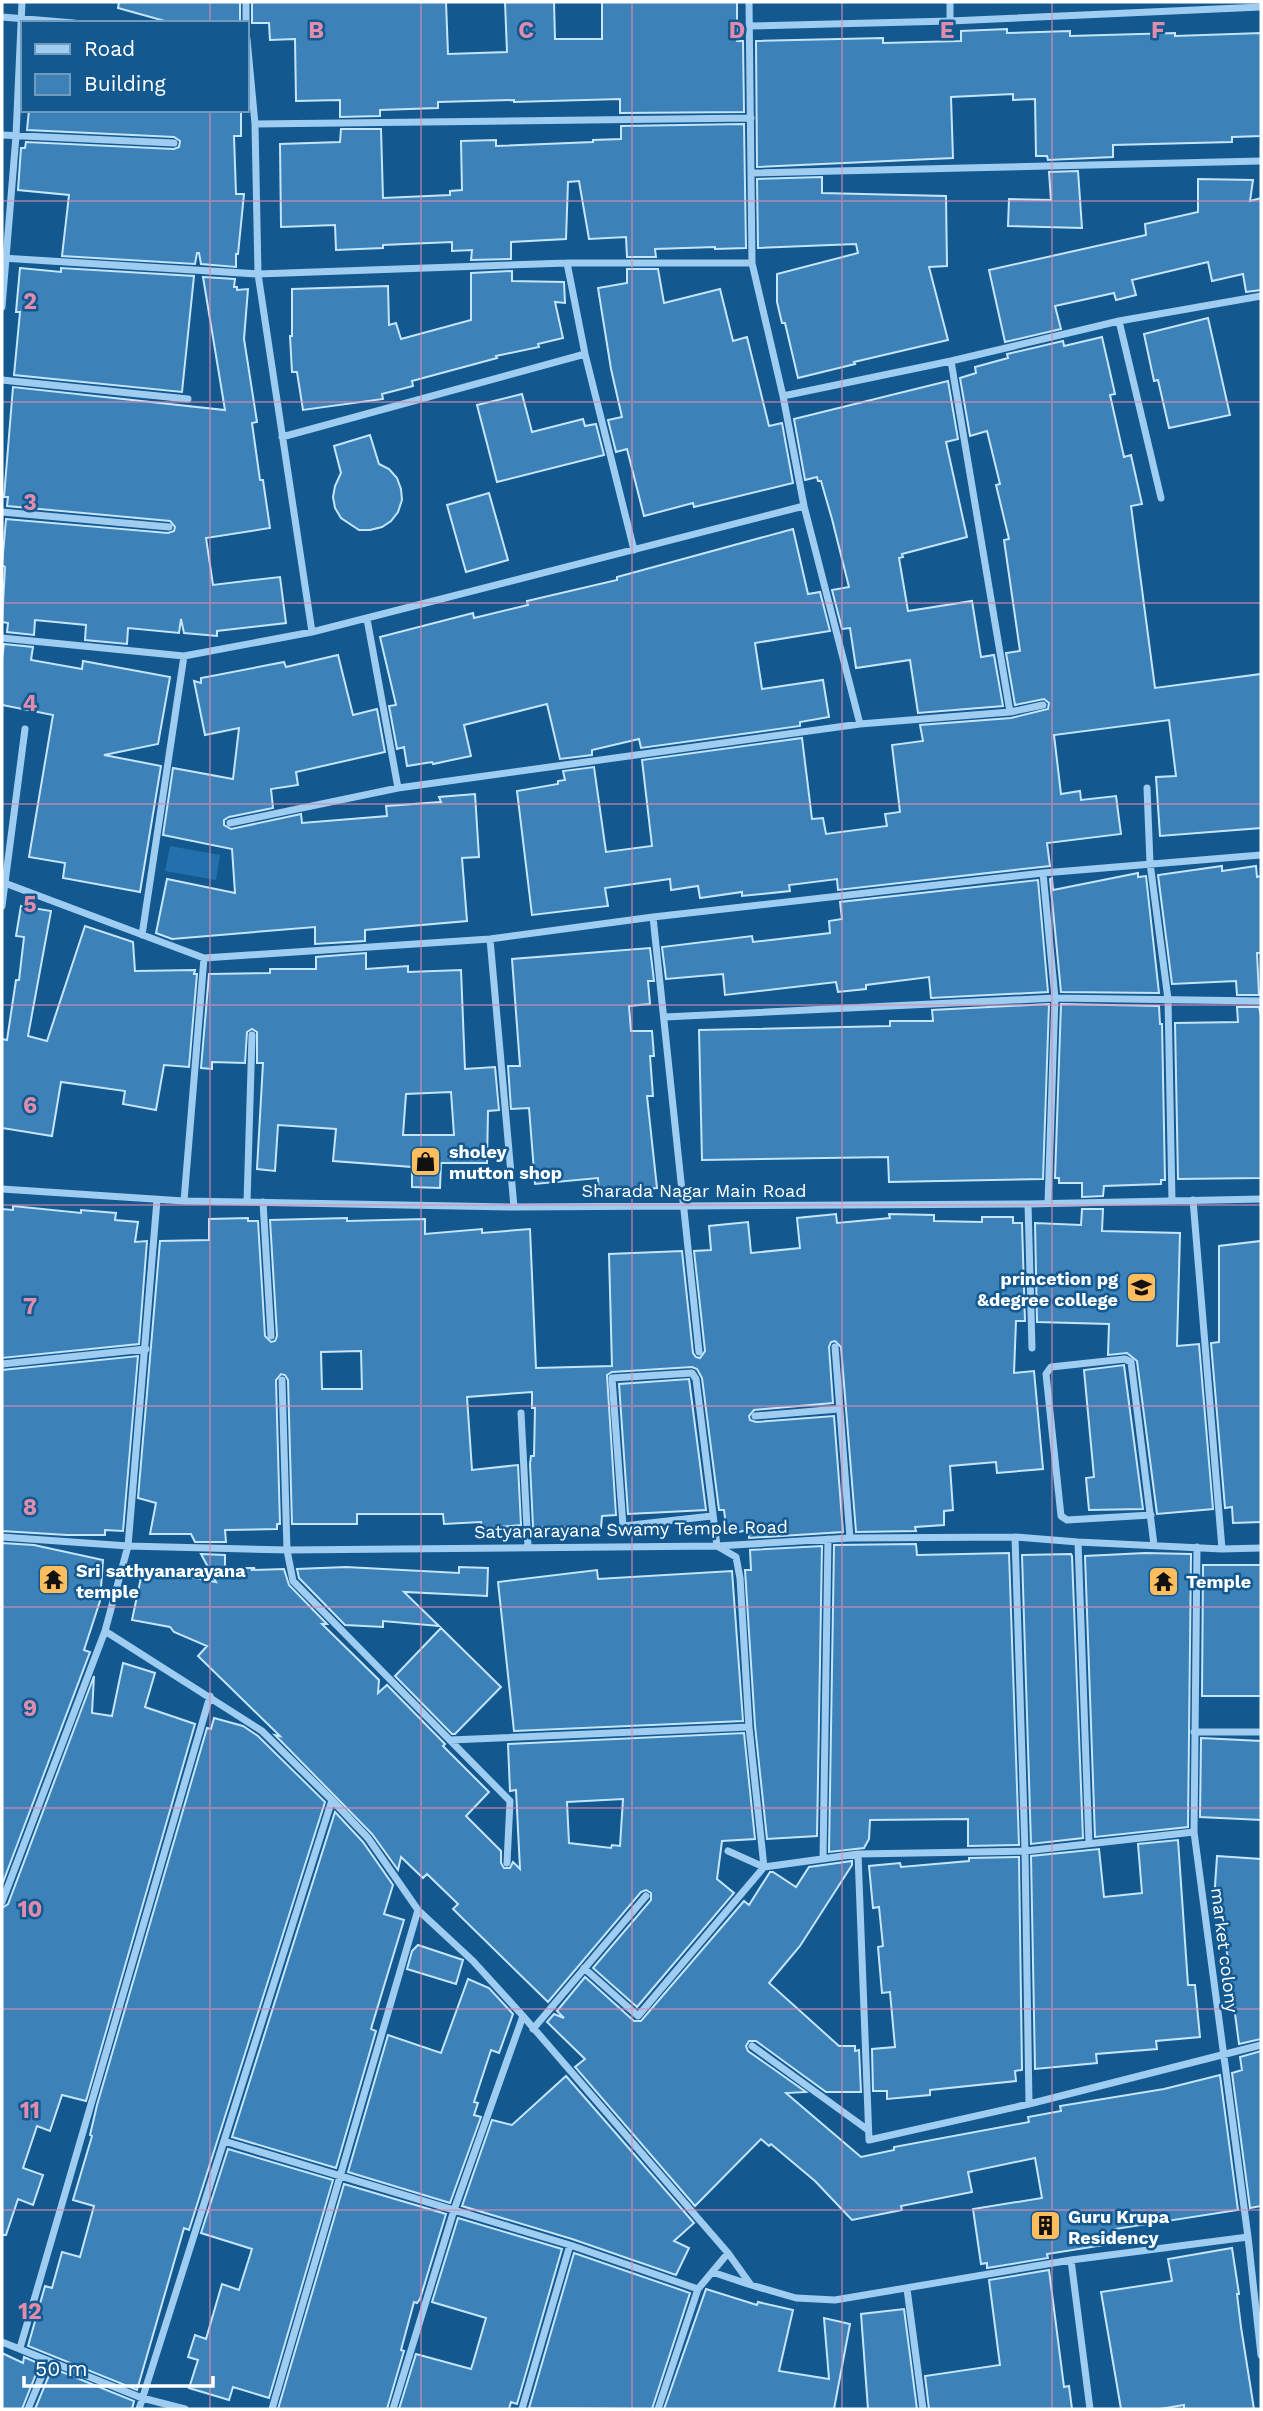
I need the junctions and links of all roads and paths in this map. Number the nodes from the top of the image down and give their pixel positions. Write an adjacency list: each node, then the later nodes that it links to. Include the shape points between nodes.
1 (22, 2): 7 (street)
2 (246, 2): 9 (street)
3 (749, 2): 11 (street)
4 (950, 2): 10 (street)
5 (1261, 7): 10 (street)
6 (2, 17): 7 (street)
7 (20, 18): 8 (street); 16 (street)
8 (52, 21)
9 (246, 21)
10 (950, 21): 11 (street)
11 (749, 26): 13 (street)
12 (248, 50): 14 (street)
13 (751, 118): 14 (street); 19 (street)
14 (255, 124): 23 (street)
15 (2, 135): 16 (street)
16 (16, 135): 17 (street); 20 (street)
17 (174, 143)
18 (1261, 161): 19 (street)
19 (751, 173): 22 (street)
20 (3, 258): 23 (street); 25 (street)
21 (567, 263): 22 (street); 23 (street); 27 (street)
22 (752, 263): 30 (street)
23 (258, 274): 32 (street)
24 (1261, 296): 26 (street)
25 (2, 307)
26 (1119, 321): 28 (street); 33 (street)
27 (585, 354): 32 (street); 37 (street)
28 (951, 361): 30 (street); 43 (street)
29 (2, 380): 31 (street)
30 (783, 396): 34 (street)
31 (188, 400)
32 (282, 437): 39 (street)
33 (1161, 498)
34 (804, 506): 37 (street); 44 (street)
35 (2, 512): 36 (street)
36 (169, 527)
37 (634, 550): 38 (street)
38 (367, 618): 39 (street); 46 (street)
39 (312, 632): 41 (street)
40 (2, 638): 41 (street)
41 (184, 656): 55 (street)
42 (1043, 705): 43 (street)
43 (1010, 712): 44 (street)
44 (860, 724): 46 (street)
45 (25, 729): 52 (street)
46 (398, 788): 48 (street)
47 (1147, 788): 50 (street)
48 (230, 823)
49 (1261, 855): 50 (street)
50 (1150, 863): 51 (street); 59 (street)
51 (1043, 873): 54 (street); 58 (street)
52 (3, 883): 53 (street); 55 (street)
53 (2, 906)
54 (653, 917): 56 (street); 61 (street)
55 (142, 935): 57 (street)
56 (490, 939): 57 (street); 74 (street)
57 (204, 958): 67 (street)
58 (1055, 998): 59 (street); 61 (street); 71 (street)
59 (1168, 999): 60 (street); 68 (street)
60 (1261, 1000)
61 (665, 1017): 73 (street)
62 (252, 1035): 69 (street)
63 (2, 1189): 65 (street, Sharada Nagar Main Road)
64 (1261, 1199): 66 (street, Sharada Nagar Main Road)
65 (158, 1200): 67 (street, Sharada Nagar Main Road); 77 (street)
66 (1193, 1200): 68 (street, Sharada Nagar Main Road); 98 (street)
67 (184, 1201): 69 (street, Sharada Nagar Main Road)
68 (1172, 1201): 71 (street, Sharada Nagar Main Road)
69 (247, 1202): 70 (street, Sharada Nagar Main Road)
70 (263, 1202): 74 (street, Sharada Nagar Main Road); 75 (street)
71 (1048, 1203): 72 (street, Sharada Nagar Main Road)
72 (1028, 1204): 73 (street, Sharada Nagar Main Road); 78 (street)
73 (682, 1206): 74 (street, Sharada Nagar Main Road); 79 (street)
74 (514, 1207)
75 (271, 1336)
76 (835, 1347): 82 (street)
77 (146, 1349): 80 (street); 93 (street)
78 (1032, 1349)
79 (699, 1352)
80 (2, 1364)
81 (282, 1380): 99 (street)
82 (839, 1409): 84 (street); 89 (street)
83 (521, 1413): 95 (street)
84 (755, 1416)
85 (1151, 1515): 85 (street, via 1131,1362 1051,1367 1046,1374 1060,1516 1067,1520); 92 (street)
86 (712, 1516): 86 (street, via 692,1373 612,1378 623,1526); 94 (street)
87 (2, 1537): 93 (street, Satyanarayana Swamy Temple Road)
88 (1015, 1537): 89 (street, Satyanarayana Swamy Temple Road); 91 (street, Satyanarayana Swamy Temple Road); 110 (street)
89 (850, 1538): 90 (street, Satyanarayana Swamy Temple Road)
90 (828, 1539): 94 (street, Satyanarayana Swamy Temple Road); 112 (street)
91 (1078, 1542): 92 (street, Satyanarayana Swamy Temple Road); 108 (street)
92 (1154, 1545): 96 (street, Satyanarayana Swamy Temple Road)
93 (128, 1546): 99 (street, Satyanarayana Swamy Temple Road); 100 (street)
94 (717, 1546): 95 (street, Satyanarayana Swamy Temple Road); 102 (street, via 738,1561)
95 (528, 1547): 99 (street, Satyanarayana Swamy Temple Road)
96 (1197, 1547): 98 (street, Satyanarayana Swamy Temple Road); 103 (street, market colony)
97 (1261, 1548): 98 (street, Satyanarayana Swamy Temple Road)
98 (1222, 1549)
99 (287, 1550): 105 (street, via 293,1581)
100 (105, 1631): 101 (street); 116 (street)
101 (210, 1696): 106 (street, via 262,1731); 138 (street)
102 (749, 1727): 105 (street); 114 (street)
103 (1194, 1732): 104 (street); 107 (street, market colony)
104 (1261, 1732)
105 (450, 1740): 113 (street, via 510,1801)
106 (332, 1800): 117 (street, via 368,1838); 126 (street)
107 (1194, 1832): 108 (street); 123 (street, market colony)
108 (1089, 1844): 110 (street)
109 (728, 1851): 114 (street)
110 (1025, 1851): 111 (street); 124 (street)
111 (858, 1854): 112 (street); 125 (street)
112 (823, 1859): 114 (street)
113 (507, 1863)
114 (764, 1867): 118 (street, via 638,2016)
115 (646, 1896): 118 (street)
116 (2, 1902)
117 (418, 1910): 119 (street); 127 (street)
118 (584, 1969): 120 (street)
119 (523, 2016): 120 (street); 128 (street)
120 (533, 2029): 131 (street)
121 (1261, 2045): 123 (street)
122 (752, 2046): 125 (street)
123 (1222, 2054): 124 (street); 129 (street, market colony)
124 (1029, 2104): 125 (street, via 869,2140)
125 (868, 2130)
126 (223, 2141): 127 (street); 141 (street)
127 (339, 2177): 128 (street); 145 (street)
128 (454, 2210): 130 (street); 146 (street)
129 (1248, 2237): 132 (street); 139 (street, market colony)
130 (570, 2245): 135 (street); 147 (street)
131 (728, 2253): 133 (street); 134 (street)
132 (1071, 2260): 136 (street); 150 (street)
133 (712, 2272): 134 (street); 135 (street)
134 (751, 2285): 136 (street, via 796,2298 835,2300)
135 (698, 2289): 148 (street)
136 (906, 2289): 149 (street)
137 (2, 2342): 138 (street)
138 (20, 2348): 140 (street)
139 (1261, 2355)
140 (48, 2361): 141 (street); 142 (street)
141 (142, 2398): 143 (street); 144 (street)
142 (28, 2409)
143 (139, 2409)
144 (185, 2409)
145 (272, 2409)
146 (394, 2409)
147 (522, 2409)
148 (658, 2409)
149 (923, 2409)
150 (1090, 2409)

